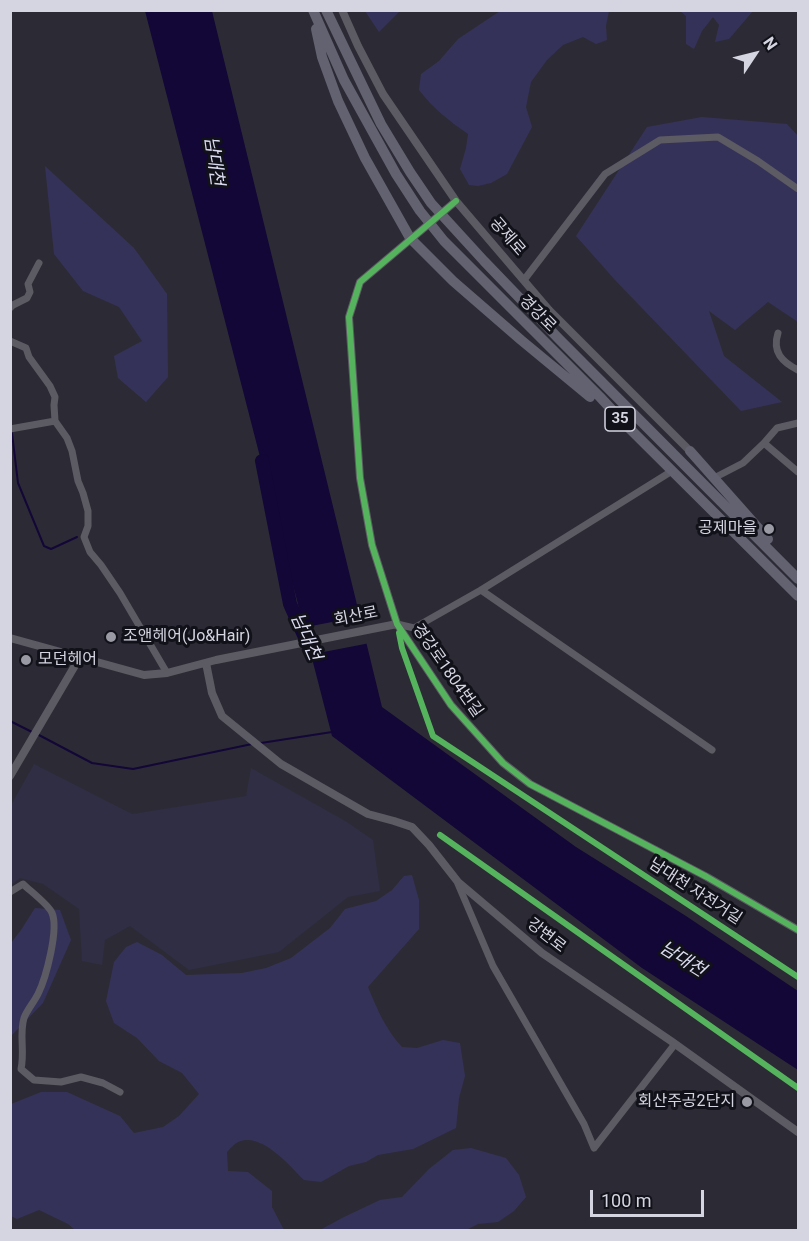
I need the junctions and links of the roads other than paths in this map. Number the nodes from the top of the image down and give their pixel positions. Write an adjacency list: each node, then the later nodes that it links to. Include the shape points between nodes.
1 (312, 10): 6 (highway, via 322,57 338,101); 15 (highway, 경강로 / 35, via 344,80 420,211 444,241)
2 (326, 10): 23 (highway, 경강로, via 381,124 431,203 559,339)
3 (342, 10): 5 (street, 공제로, via 383,94)
4 (798, 189): 8 (street, via 718,137 660,140 605,174)
5 (456, 201): 6 (street, 경강로1804번길); 8 (street, 공제로)
6 (410, 238): 15 (highway, via 520,340); 26 (street, 경강로1804번길, via 360,282 349,316 360,478 372,545)
7 (39, 263): 9 (street, via 28,284 27,298)
8 (524, 280): 18 (street, 공제로)
9 (10, 308)
10 (778, 333): 12 (street, via 777,352)
11 (10, 341): 13 (street, via 26,348 50,386 55,398)
12 (798, 370)
13 (55, 421): 16 (street); 30 (street, via 72,451 88,511 84,537 90,552)
14 (798, 423): 17 (street, via 777,428)
15 (626, 425): 19 (highway, 경강로 / 35)
16 (10, 429)
17 (764, 443): 20 (street); 21 (street, via 744,463)
18 (690, 451): 21 (highway)
19 (672, 471): 24 (street, 회산로); 25 (highway, 경강로 / 35)
20 (798, 472)
21 (714, 478): 22 (highway)
22 (798, 573)
23 (798, 579)
24 (481, 590): 26 (street, 회산로, via 414,628); 31 (street)
25 (798, 596)
26 (397, 624): 29 (street, 회산로); 35 (street, 경강로1804번길, via 452,705 519,776)
27 (10, 638): 28 (street, 회산로)
28 (80, 657): 30 (street, 회산로, via 144,675); 32 (street)
29 (206, 663): 30 (street, 회산로); 33 (street, 강변로, via 222,716 281,764 368,814 412,827)
30 (167, 673)
31 (712, 750)
32 (10, 776)
33 (458, 882): 36 (street, 강변로, via 542,953); 36 (street, via 493,966 594,1148)
34 (10, 892): 37 (street, via 23,884 52,912 55,929 39,992 24,1017 21,1068 34,1080 61,1082 81,1077)
35 (798, 930)
36 (675, 1044): 38 (street, 강변로)
37 (120, 1092)
38 (798, 1132)

